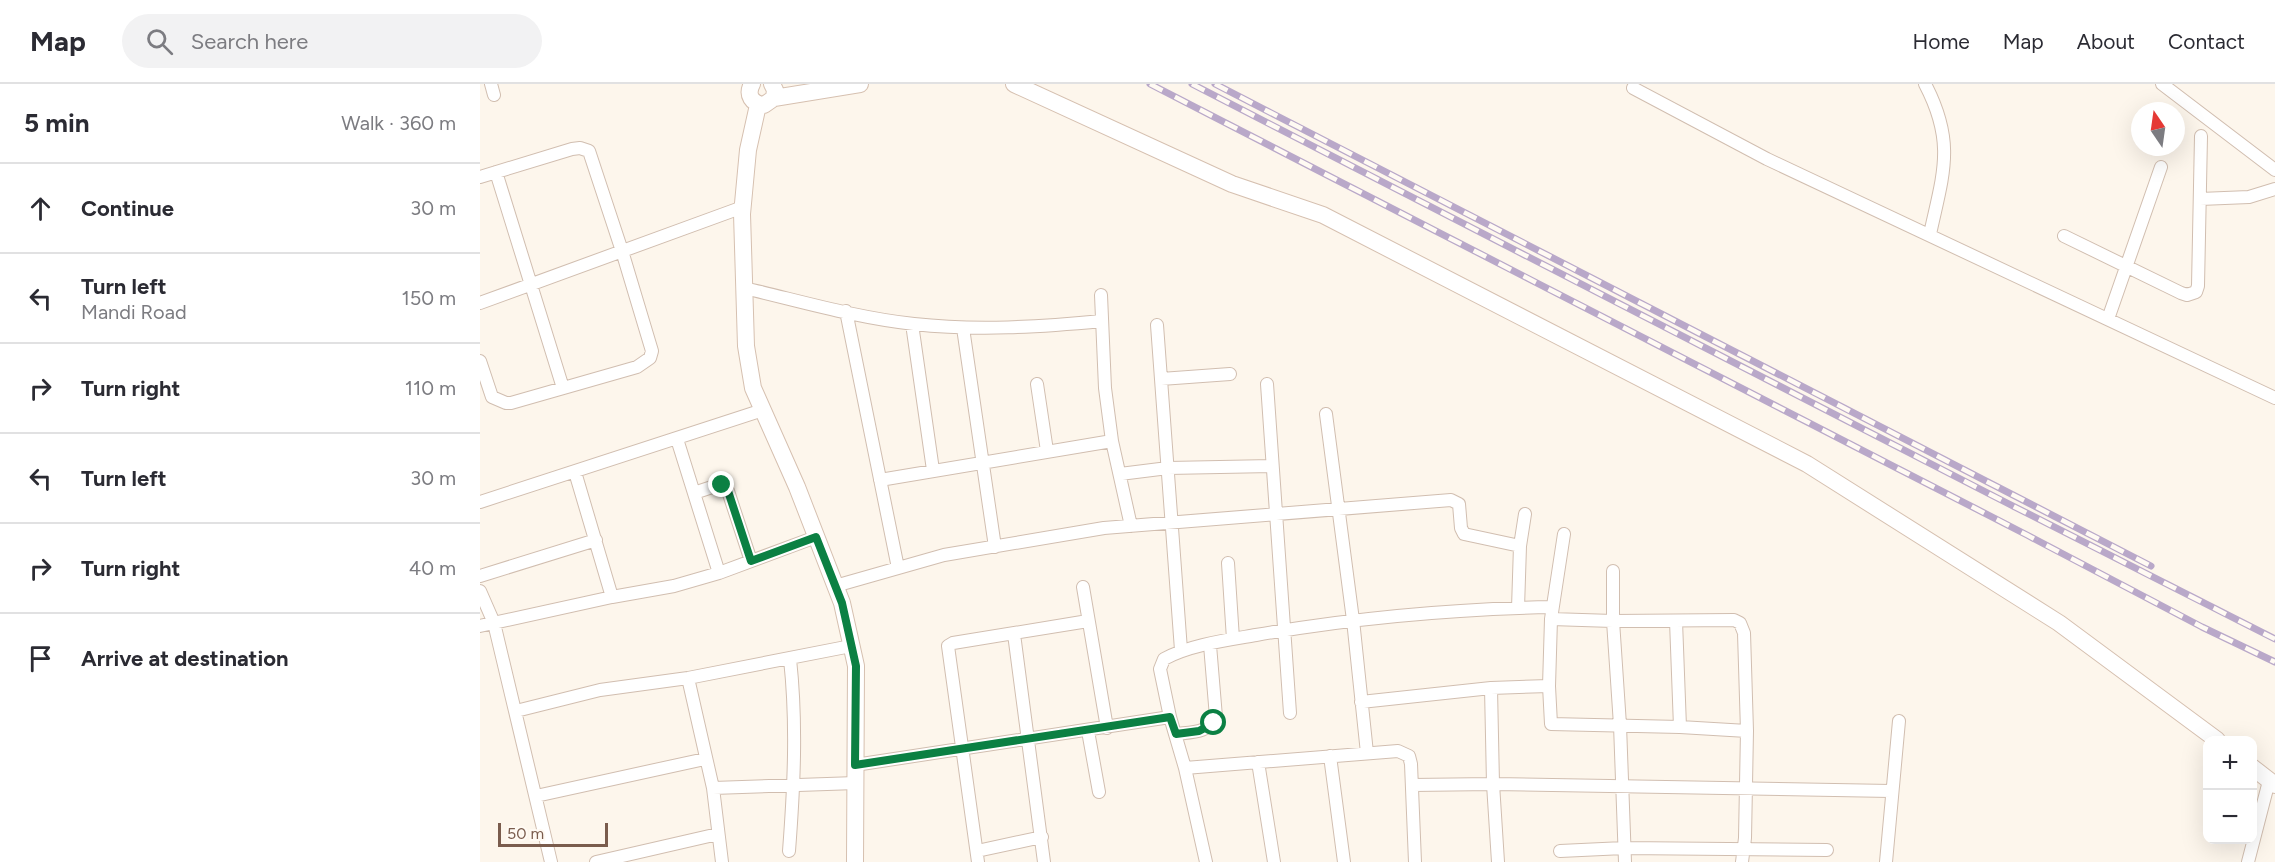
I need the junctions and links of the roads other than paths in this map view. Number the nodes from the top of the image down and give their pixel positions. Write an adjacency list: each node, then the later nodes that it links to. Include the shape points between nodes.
1 (860, 84): 7 (street)
2 (1014, 84): 100 (street, via 1232,184 1323,215 1808,464 2059,623)
3 (1925, 84): 16 (street, via 1941,121 1946,150)
4 (2162, 84): 10 (street)
5 (750, 85): 7 (street, via 750,98)
6 (1632, 88): 16 (street, via 1767,159)
7 (768, 96): 15 (street, via 748,150)
8 (2201, 136): 14 (street)
9 (2161, 167): 19 (street)
10 (2275, 170)
11 (496, 172): 12 (street); 18 (street, via 572,149 589,151); 20 (street)
12 (480, 177)
13 (2275, 189): 14 (street, via 2249,197)
14 (2200, 199): 19 (street, via 2196,292 2181,293)
15 (742, 207): 18 (street); 21 (street)
16 (1930, 234): 25 (street)
17 (2064, 236): 19 (street)
18 (622, 251): 20 (street); 35 (street, via 652,351 650,358 637,367)
19 (2126, 267): 25 (street)
20 (531, 283): 23 (street); 35 (street)
21 (744, 288): 24 (street); 37 (street, via 746,346 753,388)
22 (1101, 294): 26 (street)
23 (480, 303)
24 (846, 311): 27 (street); 48 (street)
25 (2108, 319): 36 (street)
26 (1102, 321): 29 (street); 40 (street)
27 (912, 324): 29 (street); 45 (street)
28 (1157, 325): 32 (street)
29 (963, 328): 42 (street)
30 (480, 361): 35 (street, via 492,397 506,403)
31 (1230, 374): 32 (street)
32 (1161, 379): 44 (street)
33 (1037, 384): 41 (street)
34 (1267, 384): 43 (street)
35 (563, 388)
36 (2275, 398)
37 (763, 410): 39 (street); 57 (street)
38 (1326, 414): 51 (street)
39 (677, 439): 46 (street); 49 (street)
40 (1112, 441): 41 (street); 47 (street)
41 (1047, 451): 42 (street)
42 (982, 461): 45 (street); 60 (street)
43 (1272, 466): 44 (street); 52 (street)
44 (1168, 468): 47 (street); 54 (street)
45 (933, 470): 48 (street)
46 (575, 472): 50 (street); 58 (street)
47 (1120, 474): 55 (street)
48 (880, 480): 63 (street)
49 (694, 493): 61 (street, via 724,486); 65 (street)
50 (480, 502)
51 (1338, 510): 52 (street); 59 (street, via 1455,500 1460,504 1464,534); 73 (street)
52 (1276, 513): 54 (street); 79 (street)
53 (1525, 514): 59 (street)
54 (1172, 522): 55 (street); 84 (street)
55 (1131, 526): 60 (street)
56 (1564, 534): 72 (street)
57 (816, 537): 61 (street); 67 (street)
58 (596, 540): 66 (street); 70 (street)
59 (1520, 546): 71 (street)
60 (995, 547): 63 (street)
61 (751, 561): 65 (street)
62 (1228, 563): 81 (street)
63 (898, 568): 67 (street)
64 (1612, 571): 75 (street)
65 (719, 573): 70 (street)
66 (480, 576)
67 (835, 586): 83 (street)
68 (1083, 586): 74 (street)
69 (480, 591): 77 (street)
70 (612, 597): 77 (street)
71 (1518, 608): 72 (street); 73 (street)
72 (1551, 613): 75 (street); 87 (street)
73 (1353, 620): 79 (street); 89 (street)
74 (1088, 621): 80 (street); 96 (street)
75 (1613, 621): 76 (street); 94 (street)
76 (1676, 621): 95 (street); 98 (street, via 1740,623 1744,633)
77 (494, 623): 78 (street); 90 (street)
78 (480, 626)
79 (1283, 630): 81 (street); 91 (street)
80 (1014, 634): 101 (street); 102 (street, via 948,646)
81 (1233, 639): 82 (street)
82 (1210, 645): 84 (street); 99 (street, via 1214,723 1199,731)
83 (851, 646): 85 (street); 107 (street, via 856,666)
84 (1181, 650): 92 (street, via 1164,659 1160,669)
85 (790, 658): 86 (street); 114 (street, via 795,703)
86 (688, 678): 90 (street, via 600,690); 105 (street)
87 (1549, 686): 88 (street); 94 (street, via 1551,724)
88 (1491, 688): 89 (street); 112 (street)
89 (1361, 702): 103 (street)
90 (516, 711): 120 (street)
91 (1290, 713)
92 (1170, 717): 96 (street); 99 (street)
93 (1899, 721): 119 (street)
94 (1620, 725): 95 (street); 115 (street)
95 (1680, 727): 98 (street)
96 (1107, 728): 97 (street)
97 (1088, 731): 101 (street); 118 (street)
98 (1746, 731): 117 (street)
99 (1176, 734): 108 (street)
100 (2210, 736)
101 (1028, 740): 102 (street); 122 (street)
102 (961, 750): 107 (street); 128 (street)
103 (1367, 753): 104 (street); 113 (street, via 1405,753 1409,756)
104 (1330, 756): 106 (street); 136 (street)
105 (705, 759): 116 (street); 120 (street)
106 (1258, 762): 108 (street); 135 (street)
107 (855, 765): 110 (street)
108 (1185, 768): 134 (street)
109 (2257, 770): 111 (street)
110 (855, 783): 114 (street); 132 (street)
111 (2272, 783): 142 (street)
112 (1493, 784): 113 (street); 115 (street); 138 (street)
113 (1412, 785): 137 (street)
114 (794, 786): 116 (street); 126 (street)
115 (1622, 786): 117 (street); 123 (street)
116 (713, 789): 121 (street)
117 (1746, 789): 119 (street); 124 (street)
118 (1099, 792)
119 (1892, 792): 141 (street)
120 (536, 796): 129 (street)
121 (718, 834): 130 (street); 131 (street)
122 (1042, 837): 128 (street); 133 (street)
123 (1624, 848): 124 (street); 127 (street); 139 (street)
124 (1744, 849): 125 (street); 140 (street)
125 (1827, 850)
126 (789, 851)
127 (1560, 851)
128 (977, 857)
129 (551, 862)
130 (597, 862)
131 (722, 862)
132 (855, 862)
133 (1044, 862)
134 (1206, 862)
135 (1274, 862)
136 (1344, 862)
137 (1415, 862)
138 (1498, 862)
139 (1625, 862)
140 (1742, 862)
141 (1886, 862)
142 (2248, 862)

